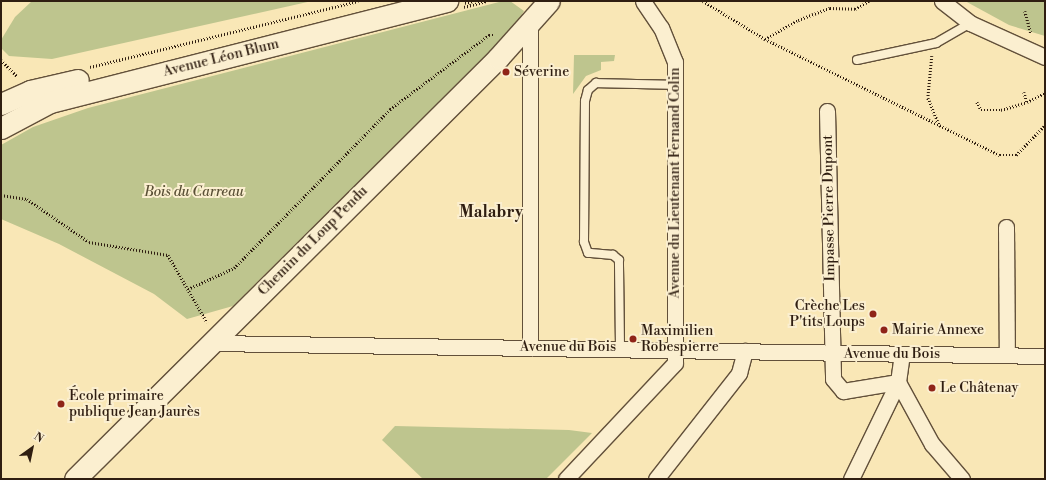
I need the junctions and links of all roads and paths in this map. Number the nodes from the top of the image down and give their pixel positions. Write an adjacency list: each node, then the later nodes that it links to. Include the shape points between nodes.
1 (358, 1): 17 (path)
2 (391, 1): 23 (main road, Avenue Léon Blum, via 45,87)
3 (446, 1): 27 (main road, Avenue Léon Blum, via 50,102)
4 (550, 1): 11 (main road, Chemin du Loup Pendu)
5 (643, 1): 18 (street, Avenue du Lieutenant Fernand Colin, via 661,28 675,62)
6 (703, 1): 13 (path)
7 (869, 1): 13 (path, via 855,9 830,8 817,12)
8 (942, 1): 10 (street)
9 (1025, 11): 12 (path)
10 (970, 23): 14 (lane); 15 (street)
11 (523, 32): 30 (path, via 489,35 390,109 234,268); 31 (main road, Chemin du Loup Pendu); 32 (street)
12 (1032, 36)
13 (765, 39): 26 (path)
14 (936, 43): 16 (lane); 26 (path, via 927,83)
15 (1045, 57)
16 (857, 60)
17 (95, 66)
18 (677, 85): 33 (lane, via 596,83 587,95 584,242 588,253 613,255 619,260); 34 (street, Avenue du Lieutenant Fernand Colin)
19 (1024, 92): 22 (path)
20 (1045, 94): 22 (path)
21 (977, 102): 22 (path, via 981,110 1001,110)
22 (1026, 102)
23 (1, 104)
24 (827, 111): 36 (street, Impasse Pierre Dupont)
25 (1045, 125): 26 (path, via 1016,155 1000,155)
26 (940, 127)
27 (1, 128)
28 (1, 195): 30 (path, via 27,199 89,242 168,255)
29 (1006, 227): 38 (street)
30 (188, 290): 31 (path)
31 (214, 341): 32 (street, Avenue du Bois); 41 (main road, Chemin du Loup Pendu)
32 (530, 347): 33 (street, Avenue du Bois)
33 (620, 347): 34 (street, Avenue du Bois)
34 (677, 350): 35 (street, Avenue du Bois); 42 (street, Avenue du Lieutenant Fernand Colin, via 675,363 668,372)
35 (745, 351): 36 (street, Avenue du Bois); 43 (street, via 739,373)
36 (832, 354): 37 (street, Avenue du Bois); 40 (street, Impasse Pierre Dupont, via 833,378 843,391)
37 (902, 354): 38 (street, Avenue du Bois); 40 (street)
38 (1007, 355): 39 (street, Avenue du Bois)
39 (1045, 356)
40 (898, 382): 44 (street); 45 (street, via 932,444)
41 (75, 479)
42 (566, 479)
43 (656, 479)
44 (851, 479)
45 (962, 479)

